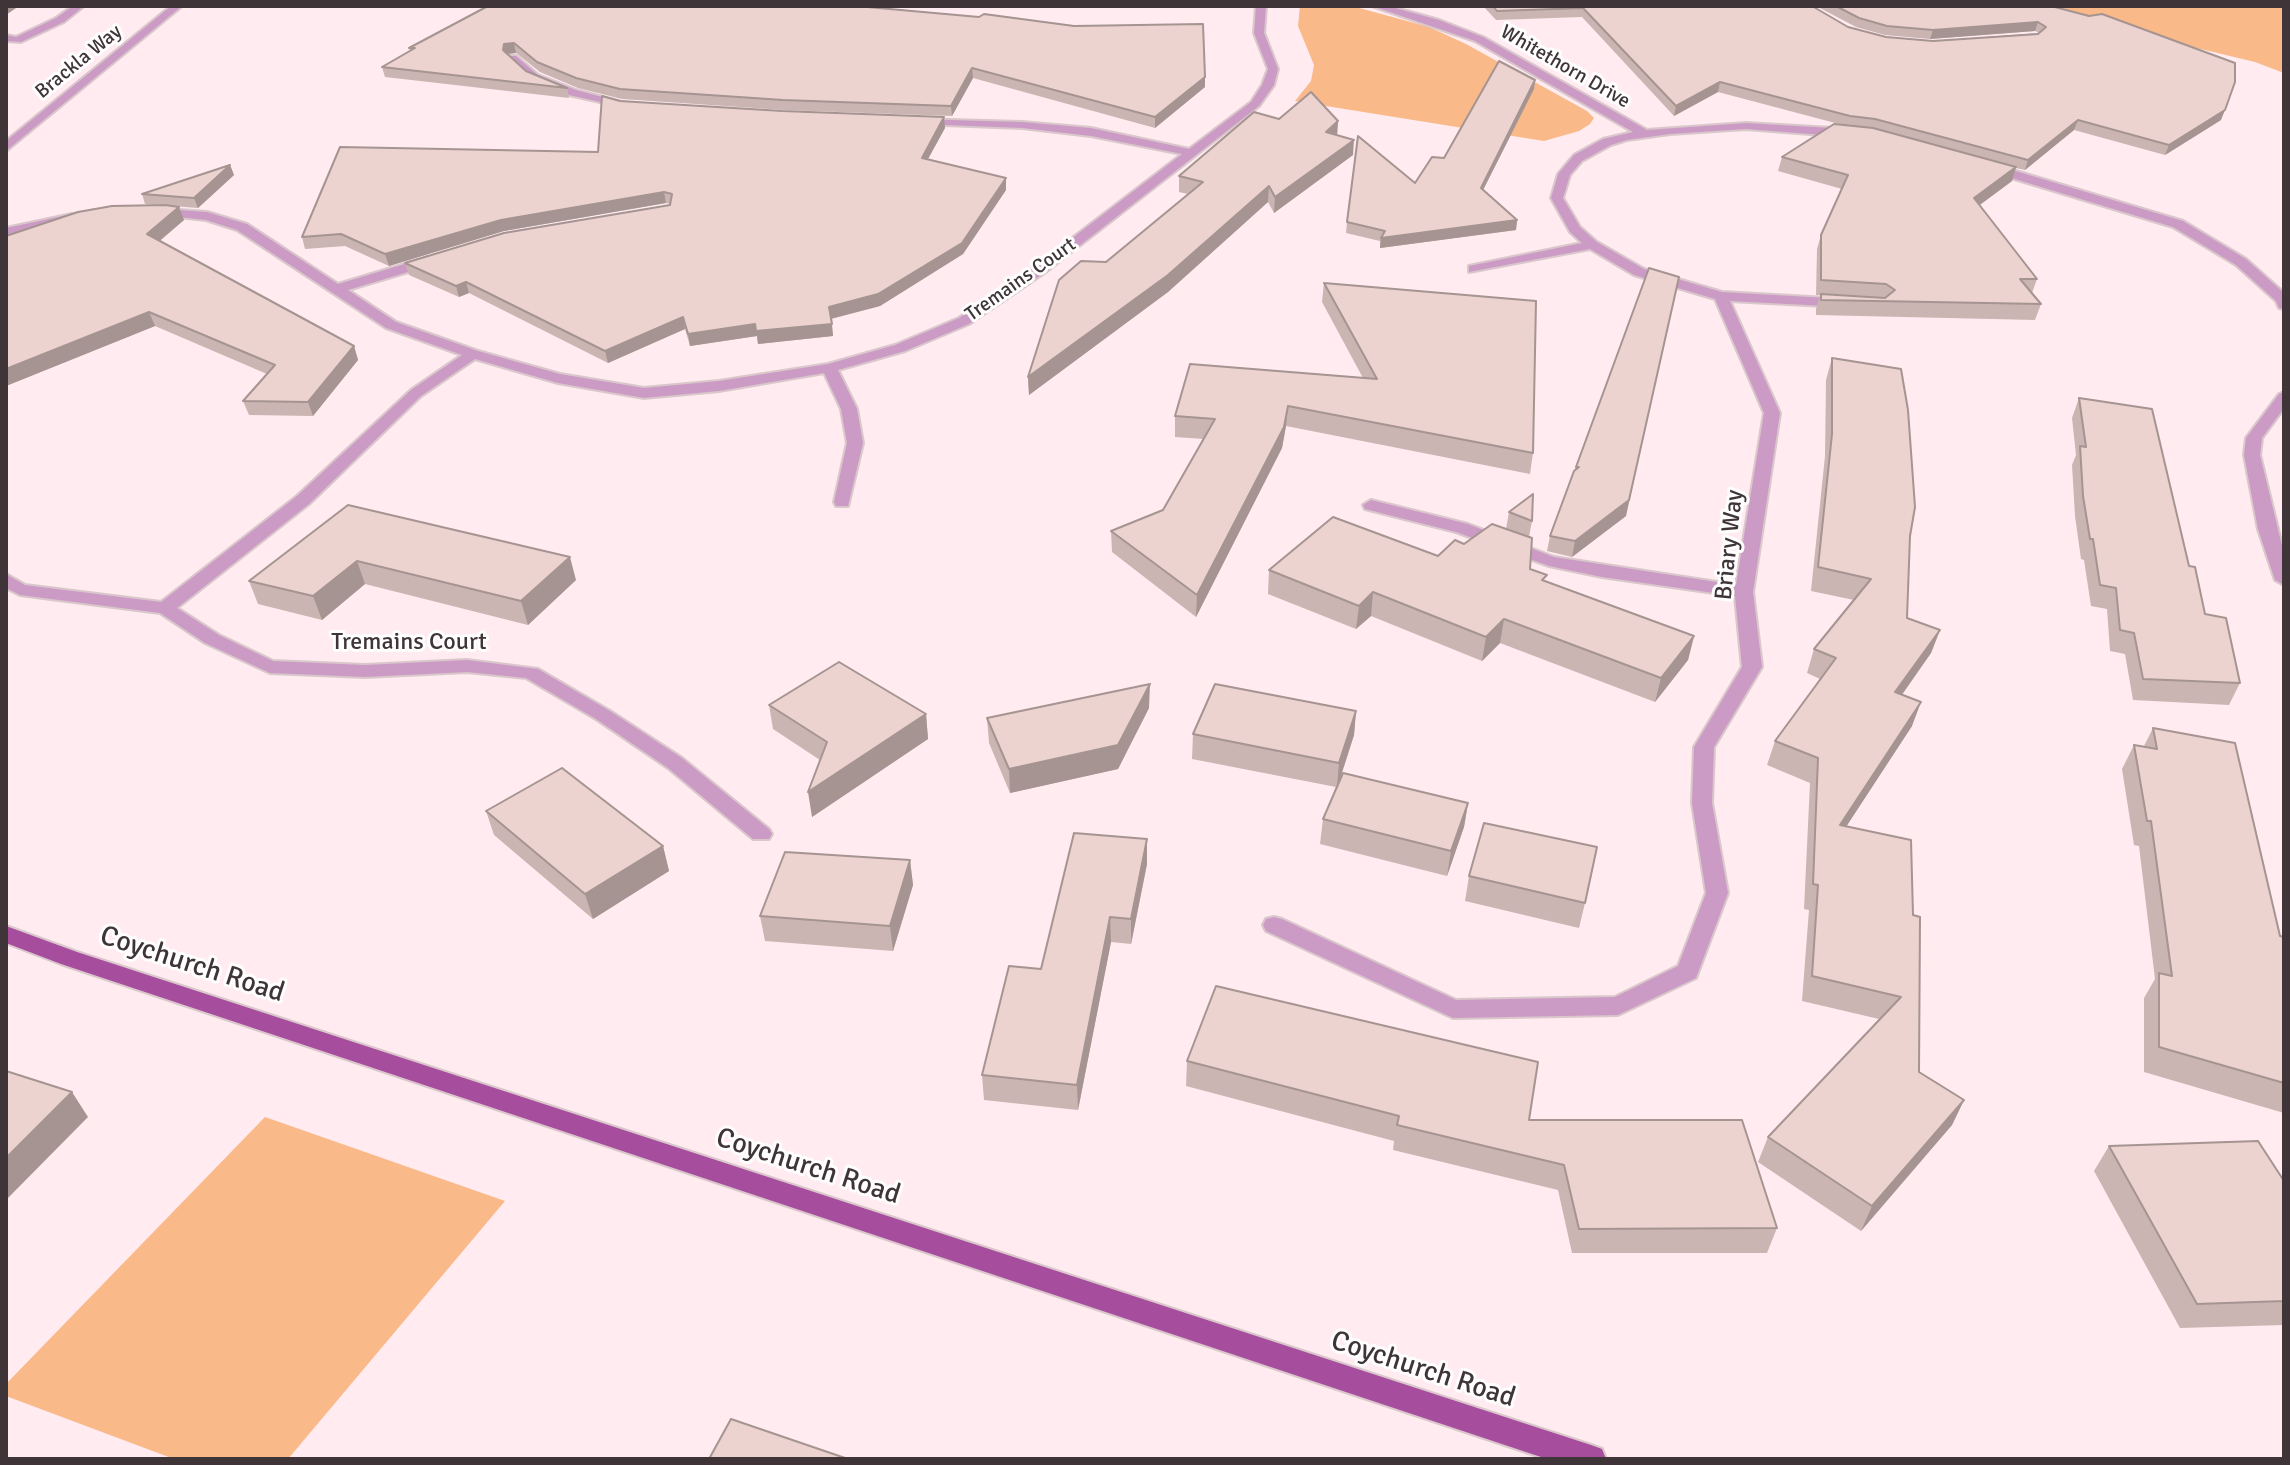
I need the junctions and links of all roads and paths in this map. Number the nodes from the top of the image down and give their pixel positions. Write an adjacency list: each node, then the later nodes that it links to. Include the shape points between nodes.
1 (79, 6): 6 (street, via 17,40)
2 (177, 6): 12 (street, Brackla Way)
3 (1261, 6): 13 (street, Tremains Court, via 1259,33 1273,69 1268,85 1255,104)
4 (1377, 6): 5 (street, Whitethorn Drive)
5 (1399, 8): 10 (street, Whitethorn Drive, via 1479,39)
6 (6, 38)
7 (512, 58): 8 (street, via 534,77 573,93)
8 (637, 106)
9 (907, 121): 13 (street, via 1091,132)
10 (1643, 133): 11 (street, via 1746,126); 18 (street, via 1591,150 1564,174 1557,198 1575,229)
11 (1864, 135)
12 (6, 147)
13 (1192, 153): 26 (street, Tremains Court, via 964,321 900,348)
14 (1976, 163): 24 (street, via 2178,224 2241,262)
15 (143, 211): 21 (street, Tremains Court, via 207,216 242,227)
16 (87, 216): 17 (street)
17 (6, 232)
18 (1592, 245): 20 (street); 22 (street, via 1639,272)
19 (443, 256): 21 (street)
20 (1474, 269)
21 (337, 289): 25 (street, Tremains Court, via 391,325)
22 (1721, 296): 23 (street); 32 (street, Briary Way, via 1772,413)
23 (1867, 305)
24 (2284, 305)
25 (473, 354): 26 (street, Tremains Court, via 558,378 644,393); 33 (street, via 416,393 303,500)
26 (829, 368): 28 (street, via 849,409 855,443)
27 (2284, 397): 31 (street, via 2254,438 2252,455)
28 (842, 502)
29 (1371, 505): 32 (street, via 1462,528 1549,561)
30 (6, 579): 33 (street, Tremains Court, via 20,590)
31 (2284, 580)
32 (1744, 592): 35 (street, Briary Way, via 1752,667 1704,747 1702,803 1717,893 1688,972 1618,1006 1453,1009)
33 (165, 608): 34 (street, Tremains Court, via 212,639 270,667 365,671 467,666 531,673 675,763)
34 (761, 834)
35 (1274, 925)
36 (6, 934): 37 (main road, Coychurch Road)
37 (1591, 1459)

